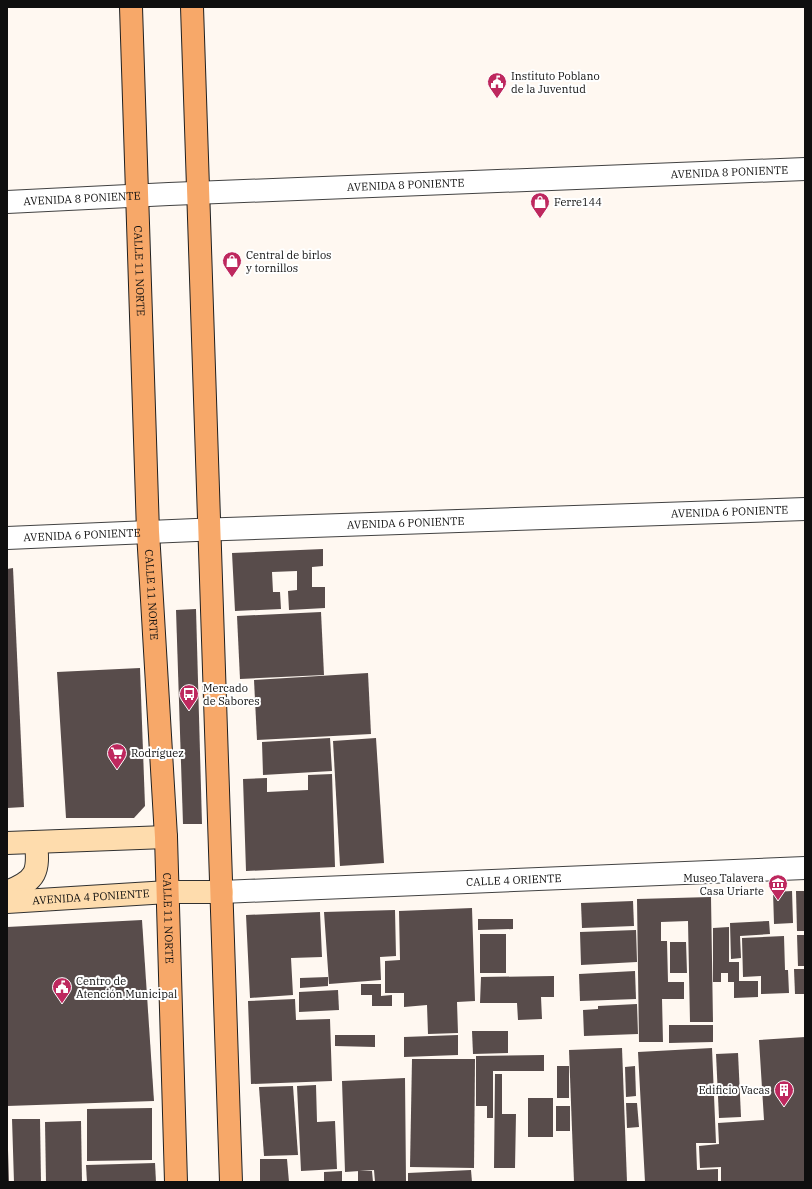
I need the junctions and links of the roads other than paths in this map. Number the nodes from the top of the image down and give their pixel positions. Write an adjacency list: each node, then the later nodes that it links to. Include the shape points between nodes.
1 (131, 7): 5 (main road, CALLE 11 NORTE)
2 (192, 7): 4 (main road)
3 (805, 169): 4 (street, AVENIDA 8 PONIENTE)
4 (199, 193): 5 (street, AVENIDA 8 PONIENTE); 8 (main road)
5 (137, 196): 6 (street, AVENIDA 8 PONIENTE); 9 (main road, CALLE 11 NORTE)
6 (7, 202)
7 (805, 509): 8 (street, AVENIDA 6 PONIENTE)
8 (209, 529): 9 (street, AVENIDA 6 PONIENTE); 17 (main road)
9 (148, 532): 10 (street, AVENIDA 6 PONIENTE); 11 (main road, CALLE 11 NORTE)
10 (7, 538)
11 (166, 837): 12 (main road); 16 (main road, CALLE 11 NORTE)
12 (36, 842): 13 (main road); 15 (main road, via 38,862 34,874 20,886)
13 (7, 843)
14 (805, 868): 17 (street, CALLE 4 ORIENTE)
15 (7, 892)
16 (168, 892): 17 (main road, AVENIDA 4 PONIENTE); 18 (main road, AVENIDA 4 PONIENTE); 19 (main road, CALLE 11 NORTE)
17 (222, 892): 20 (main road)
18 (7, 902)
19 (176, 1182)
20 (231, 1182)

